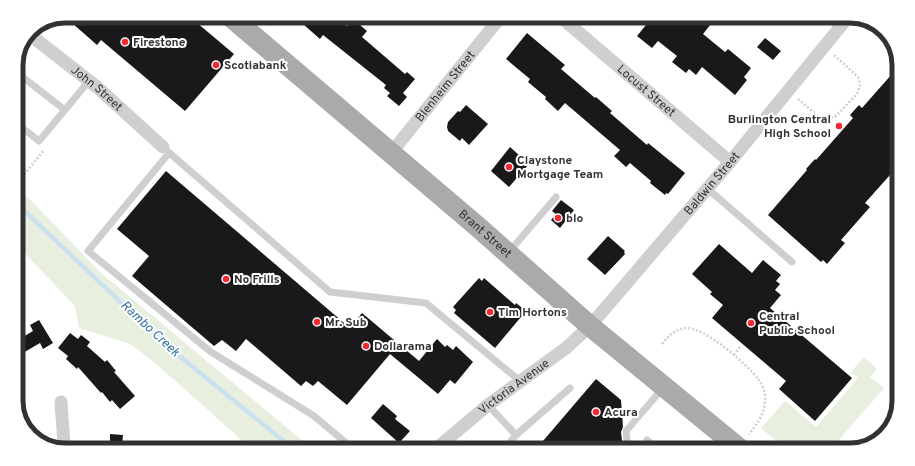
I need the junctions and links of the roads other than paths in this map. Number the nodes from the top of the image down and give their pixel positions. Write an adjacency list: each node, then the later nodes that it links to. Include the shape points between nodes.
1 (238, 23): 11 (main road, Brant Street)
2 (496, 23): 11 (street, Blenheim Street)
3 (568, 23): 12 (street, Locust Street)
4 (843, 23): 12 (street, Baldwin Street)
5 (33, 37): 7 (street, John Street)
6 (23, 77): 8 (lane)
7 (89, 81): 8 (lane); 10 (street, John Street)
8 (65, 110): 9 (lane, via 39,141)
9 (23, 128)
10 (166, 150): 18 (lane, via 330,292 426,303); 26 (lane, via 88,251 211,352 314,416)
11 (391, 153): 15 (main road, Brant Street)
12 (730, 162): 13 (street, Baldwin Street)
13 (708, 189): 16 (lane); 17 (street, Baldwin Street)
14 (556, 198): 15 (lane)
15 (508, 253): 17 (main road, Brant Street)
16 (792, 262)
17 (590, 326): 18 (street, Victoria Avenue, via 566,348); 19 (main road, Brant Street)
18 (520, 381): 22 (street, Victoria Avenue)
19 (664, 387): 29 (lane, via 626,431); 31 (main road, Brant Street)
20 (570, 388): 23 (lane)
21 (61, 402): 25 (street)
22 (488, 405): 23 (lane); 27 (street, Victoria Avenue)
23 (516, 435): 28 (lane)
24 (647, 440): 30 (lane)
25 (64, 443)
26 (346, 443)
27 (444, 443)
28 (509, 443)
29 (627, 443)
30 (651, 443)
31 (731, 443)

